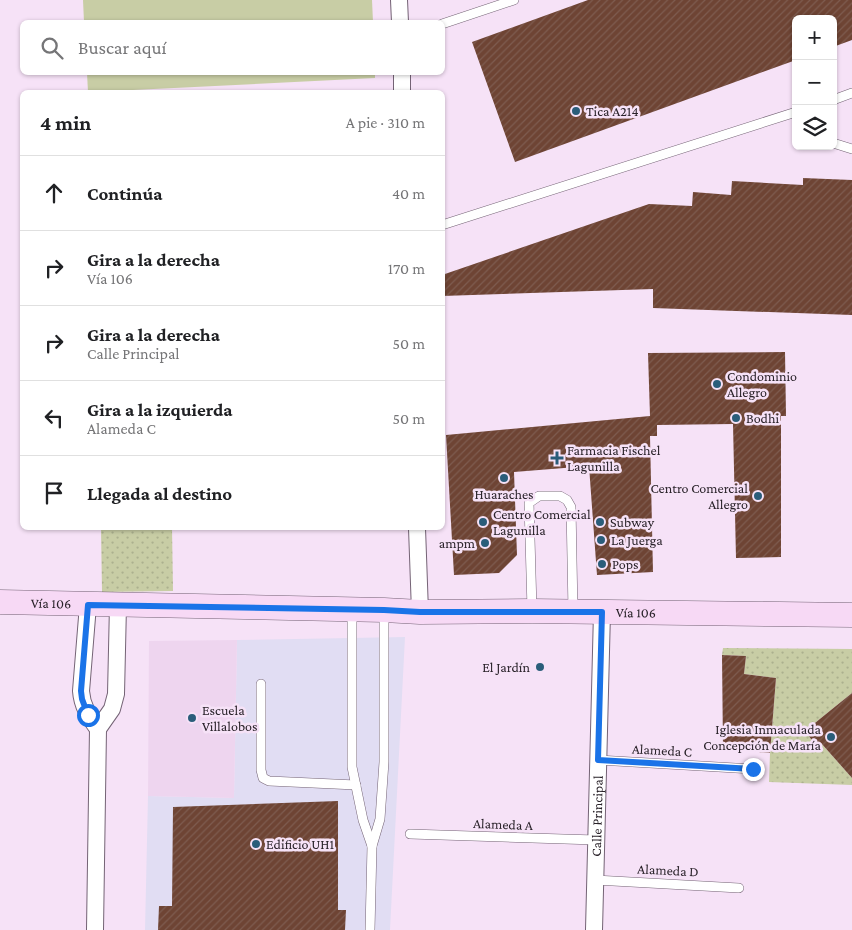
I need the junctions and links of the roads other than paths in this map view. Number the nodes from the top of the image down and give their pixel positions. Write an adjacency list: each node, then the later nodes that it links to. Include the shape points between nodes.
1 (399, 0): 3 (street)
2 (514, 0): 4 (lane)
3 (400, 20)
4 (445, 23)
5 (402, 75): 6 (street)
6 (402, 90)
7 (852, 93): 8 (lane)
8 (837, 99)
9 (792, 113): 12 (lane)
10 (837, 143): 11 (lane)
11 (852, 149)
12 (445, 225)
13 (417, 530): 21 (street)
14 (0, 602): 15 (main road, Vía 106)
15 (88, 605): 16 (main road, Vía 106); 25 (street, via 81,691 88,715)
16 (118, 605): 17 (main road, Vía 106); 25 (street, via 116,694 112,709)
17 (352, 610): 18 (main road, Vía 106); 28 (lane, via 352,767)
18 (384, 610): 21 (main road, Vía 106); 31 (lane, via 384,762 380,819)
19 (532, 611): 20 (main road, Vía 106); 20 (lane, via 529,503 538,496 560,496 571,507); 21 (main road, Vía 106)
20 (573, 611): 22 (main road, Vía 106)
21 (420, 612)
22 (602, 612): 23 (main road, Vía 106); 26 (street, Calle Principal)
23 (852, 615)
24 (262, 684): 28 (lane, via 263,778 269,781)
25 (98, 729): 34 (street)
26 (598, 760): 27 (lane, Alameda C); 30 (street, Calle Principal)
27 (753, 769)
28 (356, 785): 31 (lane)
29 (410, 834): 30 (lane, Alameda A)
30 (596, 840): 32 (street, Calle Principal)
31 (372, 846): 35 (lane)
32 (595, 880): 33 (lane, Alameda D); 36 (street, Calle Principal)
33 (739, 888)
34 (94, 930)
35 (370, 930)
36 (594, 930)

